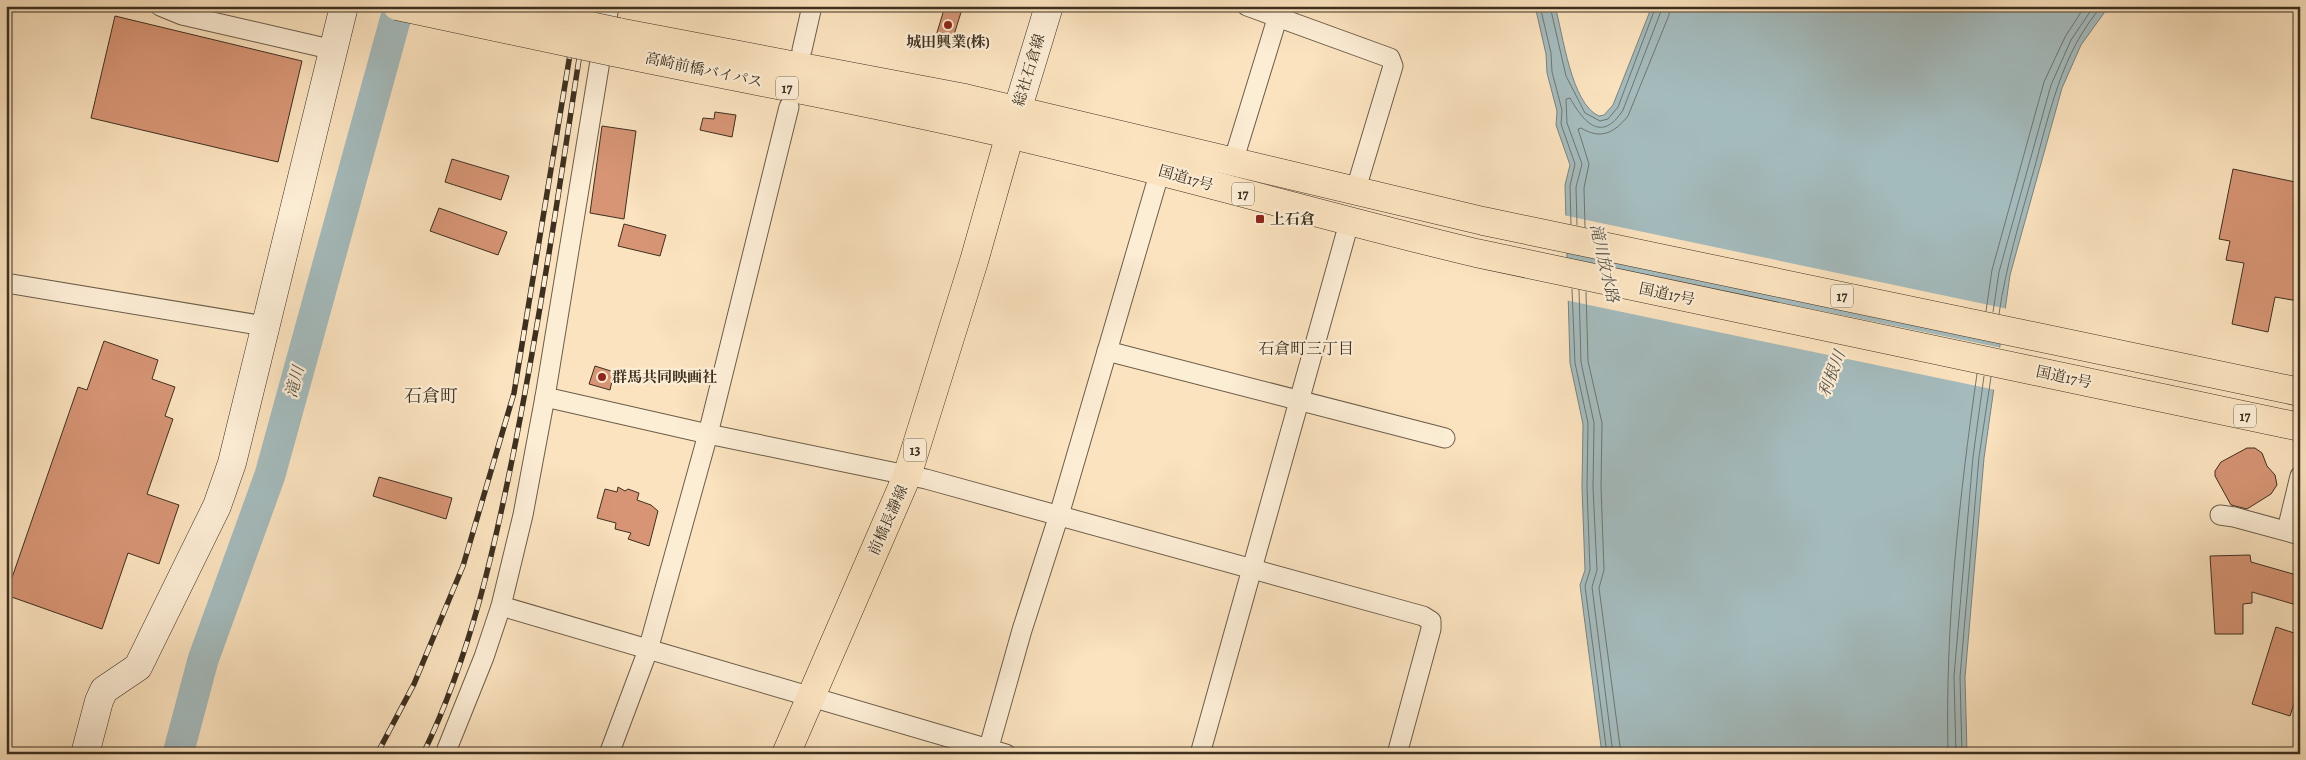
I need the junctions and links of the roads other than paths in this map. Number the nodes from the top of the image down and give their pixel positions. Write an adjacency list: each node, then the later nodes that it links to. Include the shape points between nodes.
1 (160, 6): 11 (street, via 182,15)
2 (344, 6): 11 (street)
3 (397, 6): 10 (main road, 高崎前橋バイパス / 17, bridge)
4 (499, 6): 10 (main road, 高崎前橋バイパス / 17, bridge)
5 (608, 6): 23 (street)
6 (812, 6): 12 (street)
7 (1049, 6): 14 (street, 総社石倉線)
8 (1247, 6): 9 (street)
9 (1280, 11): 15 (street); 17 (street, via 1386,56 1392,62)
10 (616, 42): 14 (main road, 高崎前橋バイパス / 17, via 965,98)
11 (334, 50): 20 (street)
12 (802, 50)
13 (789, 107): 26 (street)
14 (1013, 122): 15 (main road, 国道17号 / 17); 16 (main road, 国道17号 / 17); 28 (main road, 前橋長瀞線 / 13, via 974,261)
15 (1233, 162): 17 (main road, 国道17号 / 17)
16 (1160, 171): 18 (main road, 国道17号 / 17); 21 (street)
17 (1355, 192): 22 (main road, 国道17号 / 17)
18 (1349, 223): 24 (street); 25 (main road, 国道17号 / 17, via 1476,253)
19 (6, 283): 20 (street)
20 (265, 326): 38 (street, via 232,463 216,506 138,667 104,690 98,701)
21 (1106, 350): 24 (street); 30 (street)
22 (2300, 392)
23 (545, 397): 26 (street); 34 (street, via 523,515)
24 (1299, 399): 27 (street); 33 (street)
25 (2300, 427)
26 (708, 434): 28 (street); 35 (street)
27 (1445, 438)
28 (907, 476): 30 (street); 36 (main road, 前橋長瀞線 / 13)
29 (2300, 476): 32 (street)
30 (1059, 515): 33 (street); 37 (street, via 1022,630)
31 (2220, 516): 32 (street, via 2234,516)
32 (2293, 532)
33 (1253, 568): 42 (street); 43 (street, via 1423,616 1430,621 1432,629)
34 (501, 606): 35 (street); 39 (street)
35 (648, 650): 36 (street); 40 (street)
36 (810, 698): 37 (street); 41 (main road, 前橋長瀞線 / 13)
37 (994, 752)
38 (85, 754)
39 (445, 754)
40 (609, 754)
41 (786, 754)
42 (1200, 754)
43 (1397, 754)

